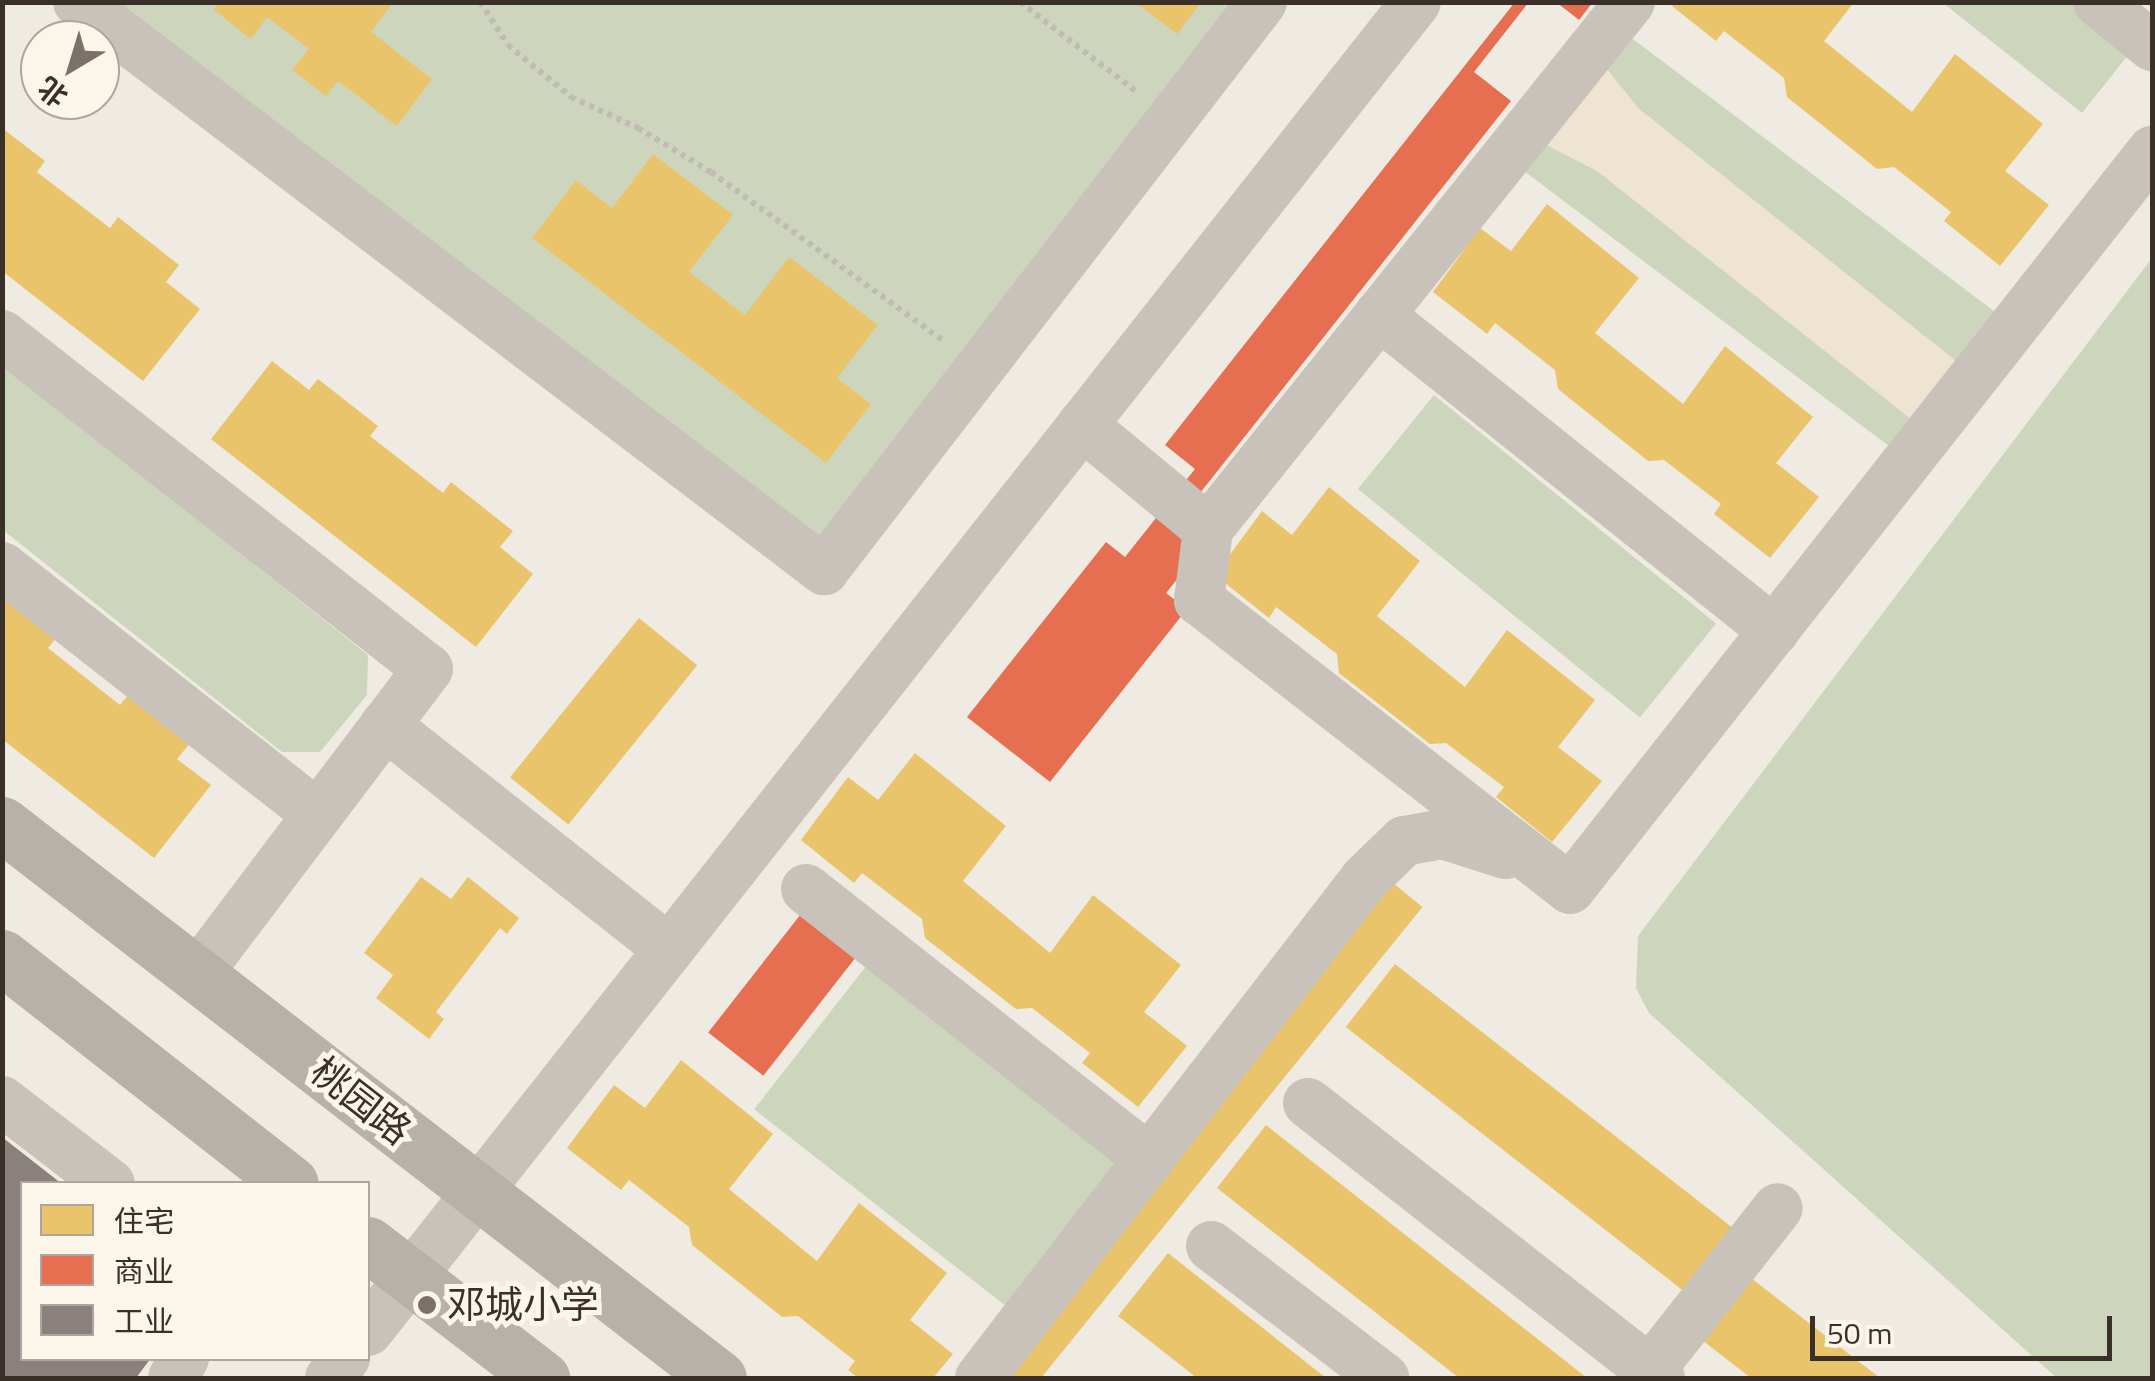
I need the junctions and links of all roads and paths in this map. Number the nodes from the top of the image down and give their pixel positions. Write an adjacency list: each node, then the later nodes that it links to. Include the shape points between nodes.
1 (78, 2): 13 (street, via 824,570)
2 (480, 2): 13 (path, via 508,45 571,97 711,172)
3 (1020, 2): 9 (path)
4 (1262, 2): 9 (street)
5 (1416, 2): 14 (street)
6 (1630, 2): 11 (street)
7 (2098, 2): 8 (street)
8 (2152, 46)
9 (1170, 118): 13 (street)
10 (2152, 151): 17 (street)
11 (1379, 315): 15 (street); 17 (street)
12 (2, 335): 18 (street, via 428,669)
13 (978, 366)
14 (1082, 425): 15 (street); 23 (street)
15 (1208, 529): 21 (street, via 1199,600)
16 (2, 568): 19 (street)
17 (1774, 631): 21 (street, via 1570,889)
18 (385, 725): 19 (street); 23 (street)
19 (317, 814): 25 (street)
20 (2, 824): 25 (main road, 桃园路)
21 (1540, 865): 28 (street, via 1442,834 1404,841 1364,880)
22 (806, 889): 28 (street)
23 (669, 949): 31 (street)
24 (2, 958): 30 (main road)
25 (196, 974): 31 (main road, 桃园路)
26 (2, 1101): 29 (street)
27 (1308, 1103): 37 (street)
28 (1149, 1159): 40 (street)
29 (106, 1181)
30 (287, 1181)
31 (478, 1192): 35 (street); 39 (main road, 桃园路)
32 (1778, 1208): 37 (street)
33 (370, 1246): 35 (main road)
34 (1211, 1246): 41 (street)
35 (410, 1277): 36 (street); 38 (main road)
36 (370, 1328)
37 (1652, 1376)
38 (542, 1378)
39 (719, 1378)
40 (980, 1378)
41 (1384, 1378)

